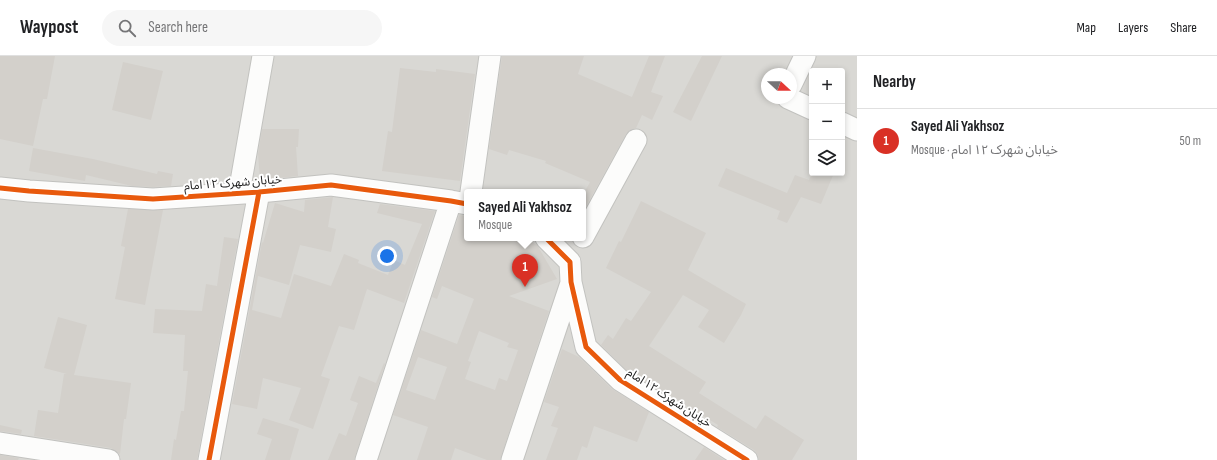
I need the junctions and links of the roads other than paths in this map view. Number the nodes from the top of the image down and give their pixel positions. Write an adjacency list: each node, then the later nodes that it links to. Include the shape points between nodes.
1 (263, 56): 12 (street)
2 (490, 56): 11 (street)
3 (805, 56): 4 (street)
4 (797, 73)
5 (797, 102): 6 (street)
6 (809, 108)
7 (845, 124): 8 (street)
8 (857, 130)
9 (636, 140): 14 (street)
10 (0, 188): 12 (street, خیابان شهرک ۱۲ امام, via 153,199)
11 (471, 189)
12 (249, 193): 13 (street, خیابان شهرک ۱۲ امام, via 331,184); 22 (street)
13 (459, 203): 23 (street)
14 (586, 232)
15 (549, 241): 17 (street)
16 (581, 241): 17 (street)
17 (570, 262): 18 (street, خیابان شهرک ۱۲ امام)
18 (571, 282): 24 (street); 25 (street, خیابان شهرک ۱۲ امام, via 586,347 620,380)
19 (0, 443): 20 (street)
20 (25, 454): 21 (street)
21 (109, 460)
22 (209, 460)
23 (366, 460)
24 (512, 460)
25 (747, 460)

